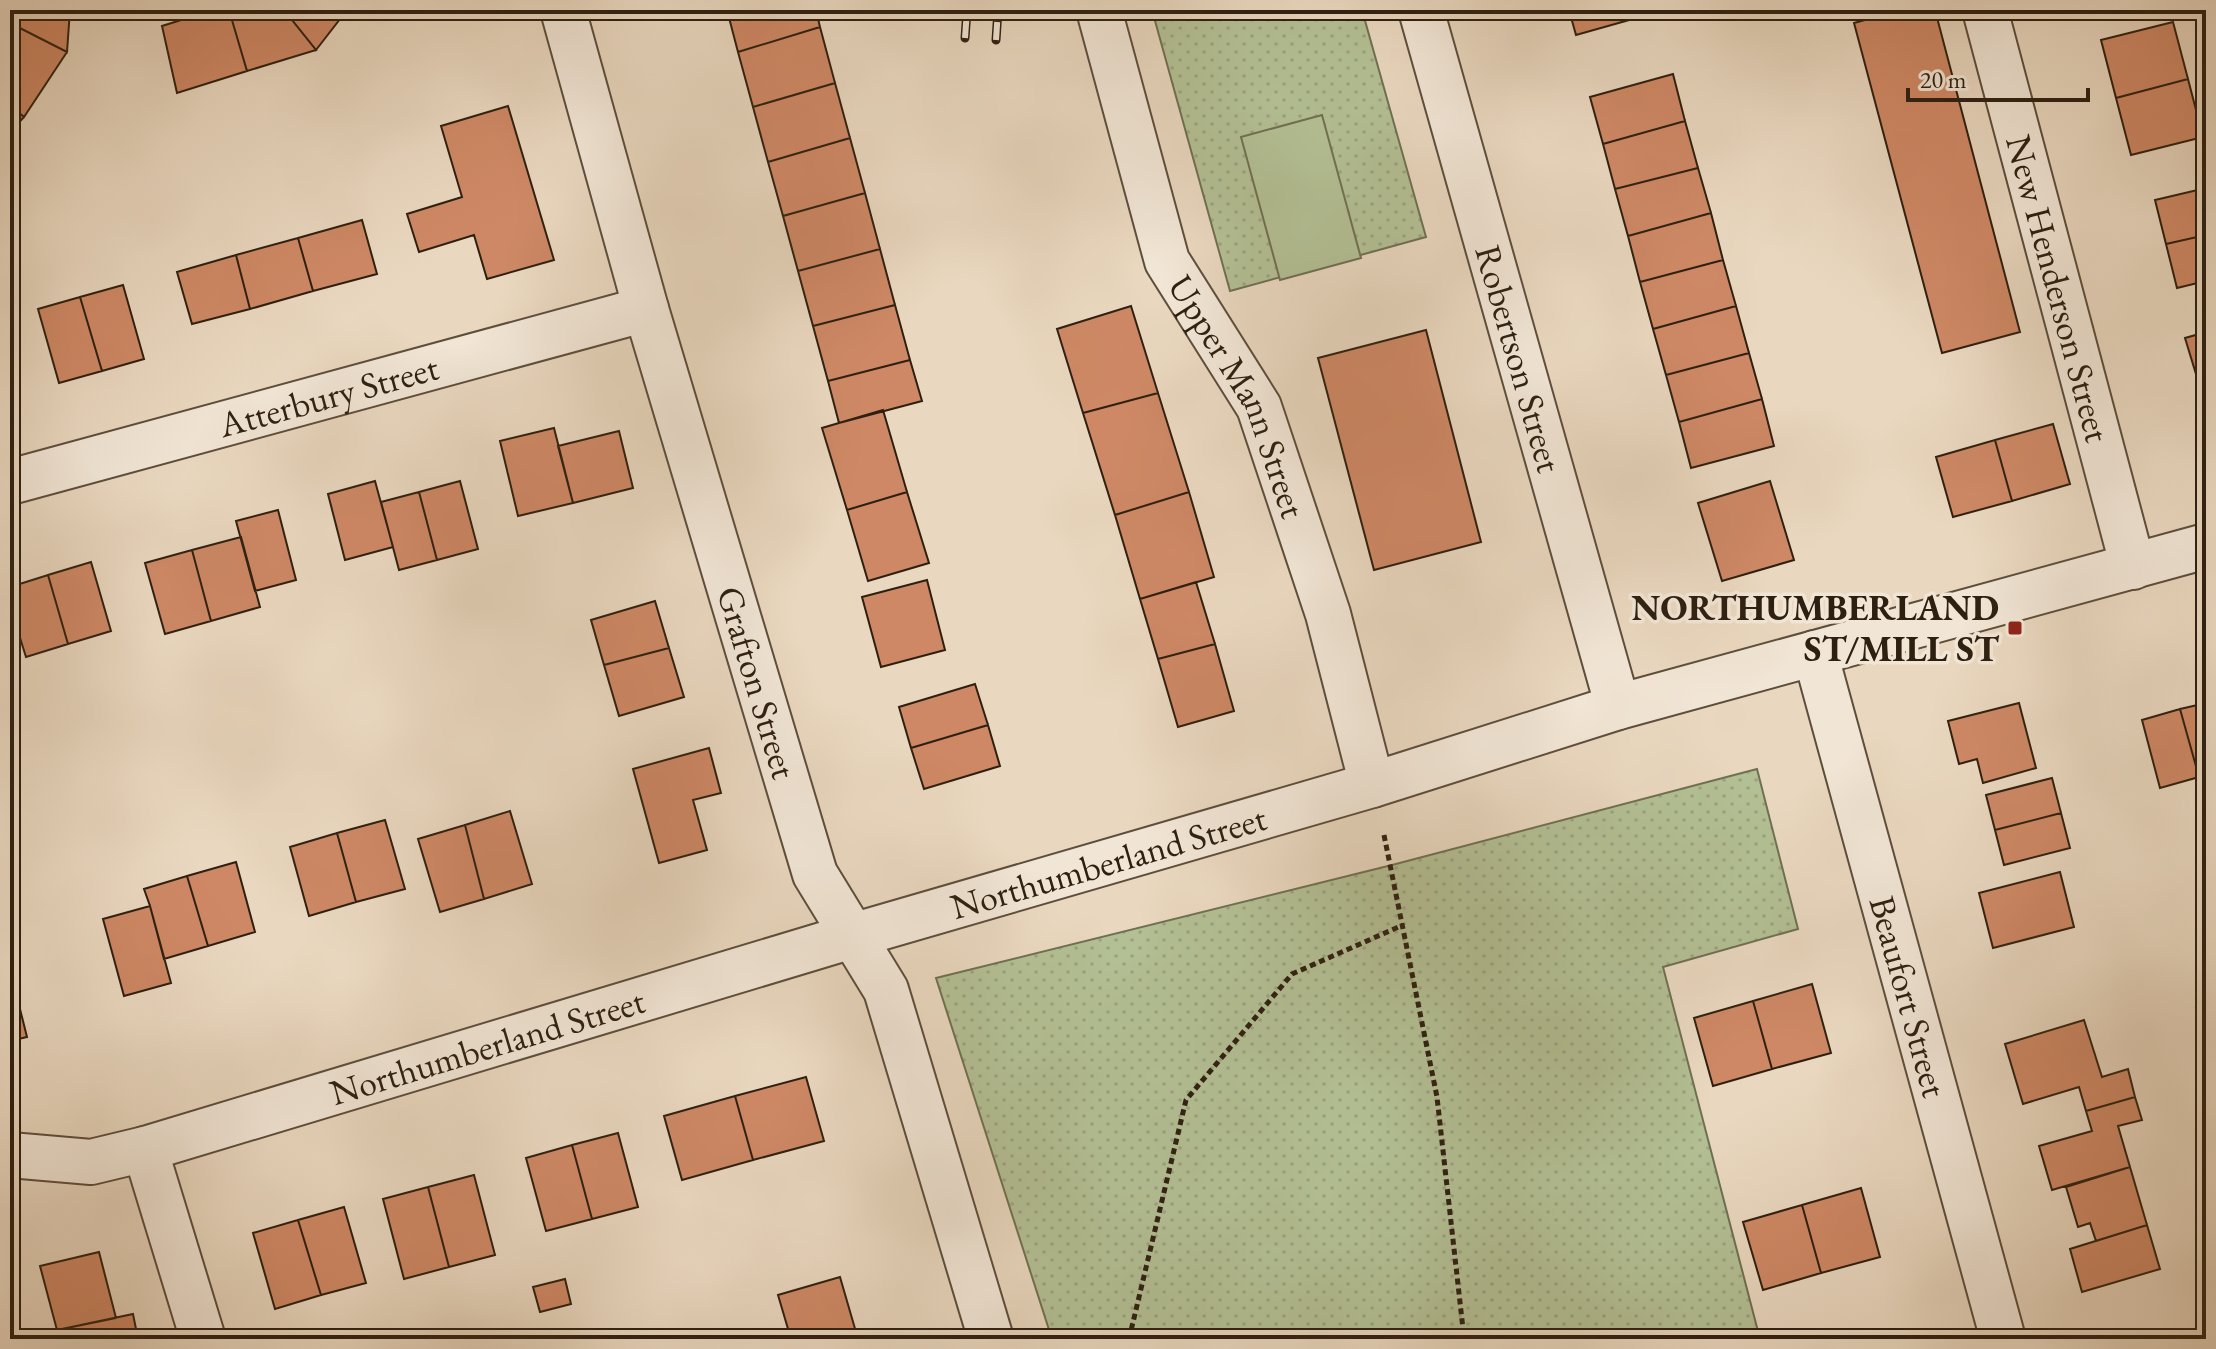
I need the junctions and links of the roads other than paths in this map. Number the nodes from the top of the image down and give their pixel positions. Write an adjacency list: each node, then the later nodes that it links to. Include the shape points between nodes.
1 (563, 10): 5 (street, Grafton Street)
2 (1099, 10): 11 (street, Upper Mann Street, via 1167,261 1259,407 1328,614)
3 (1421, 10): 10 (street, Robertson Street)
4 (1985, 10): 8 (street, New Henderson Street)
5 (646, 309): 6 (street, Atterbury Street); 12 (street, Grafton Street, via 815,874)
6 (10, 482)
7 (2206, 546): 8 (street, Northumberland Street)
8 (2133, 567): 9 (street, Northumberland Street)
9 (1815, 653): 10 (street, Northumberland Street); 17 (street, Beaufort Street)
10 (1618, 707): 11 (street, Northumberland Street)
11 (1372, 785): 12 (street, Northumberland Street)
12 (852, 936): 13 (street, Northumberland Street); 16 (street, Grafton Street, via 886,990)
13 (145, 1149): 14 (street, Northumberland Street, via 91,1162); 15 (street)
14 (10, 1155)
15 (203, 1339)
16 (991, 1339)
17 (2003, 1339)

